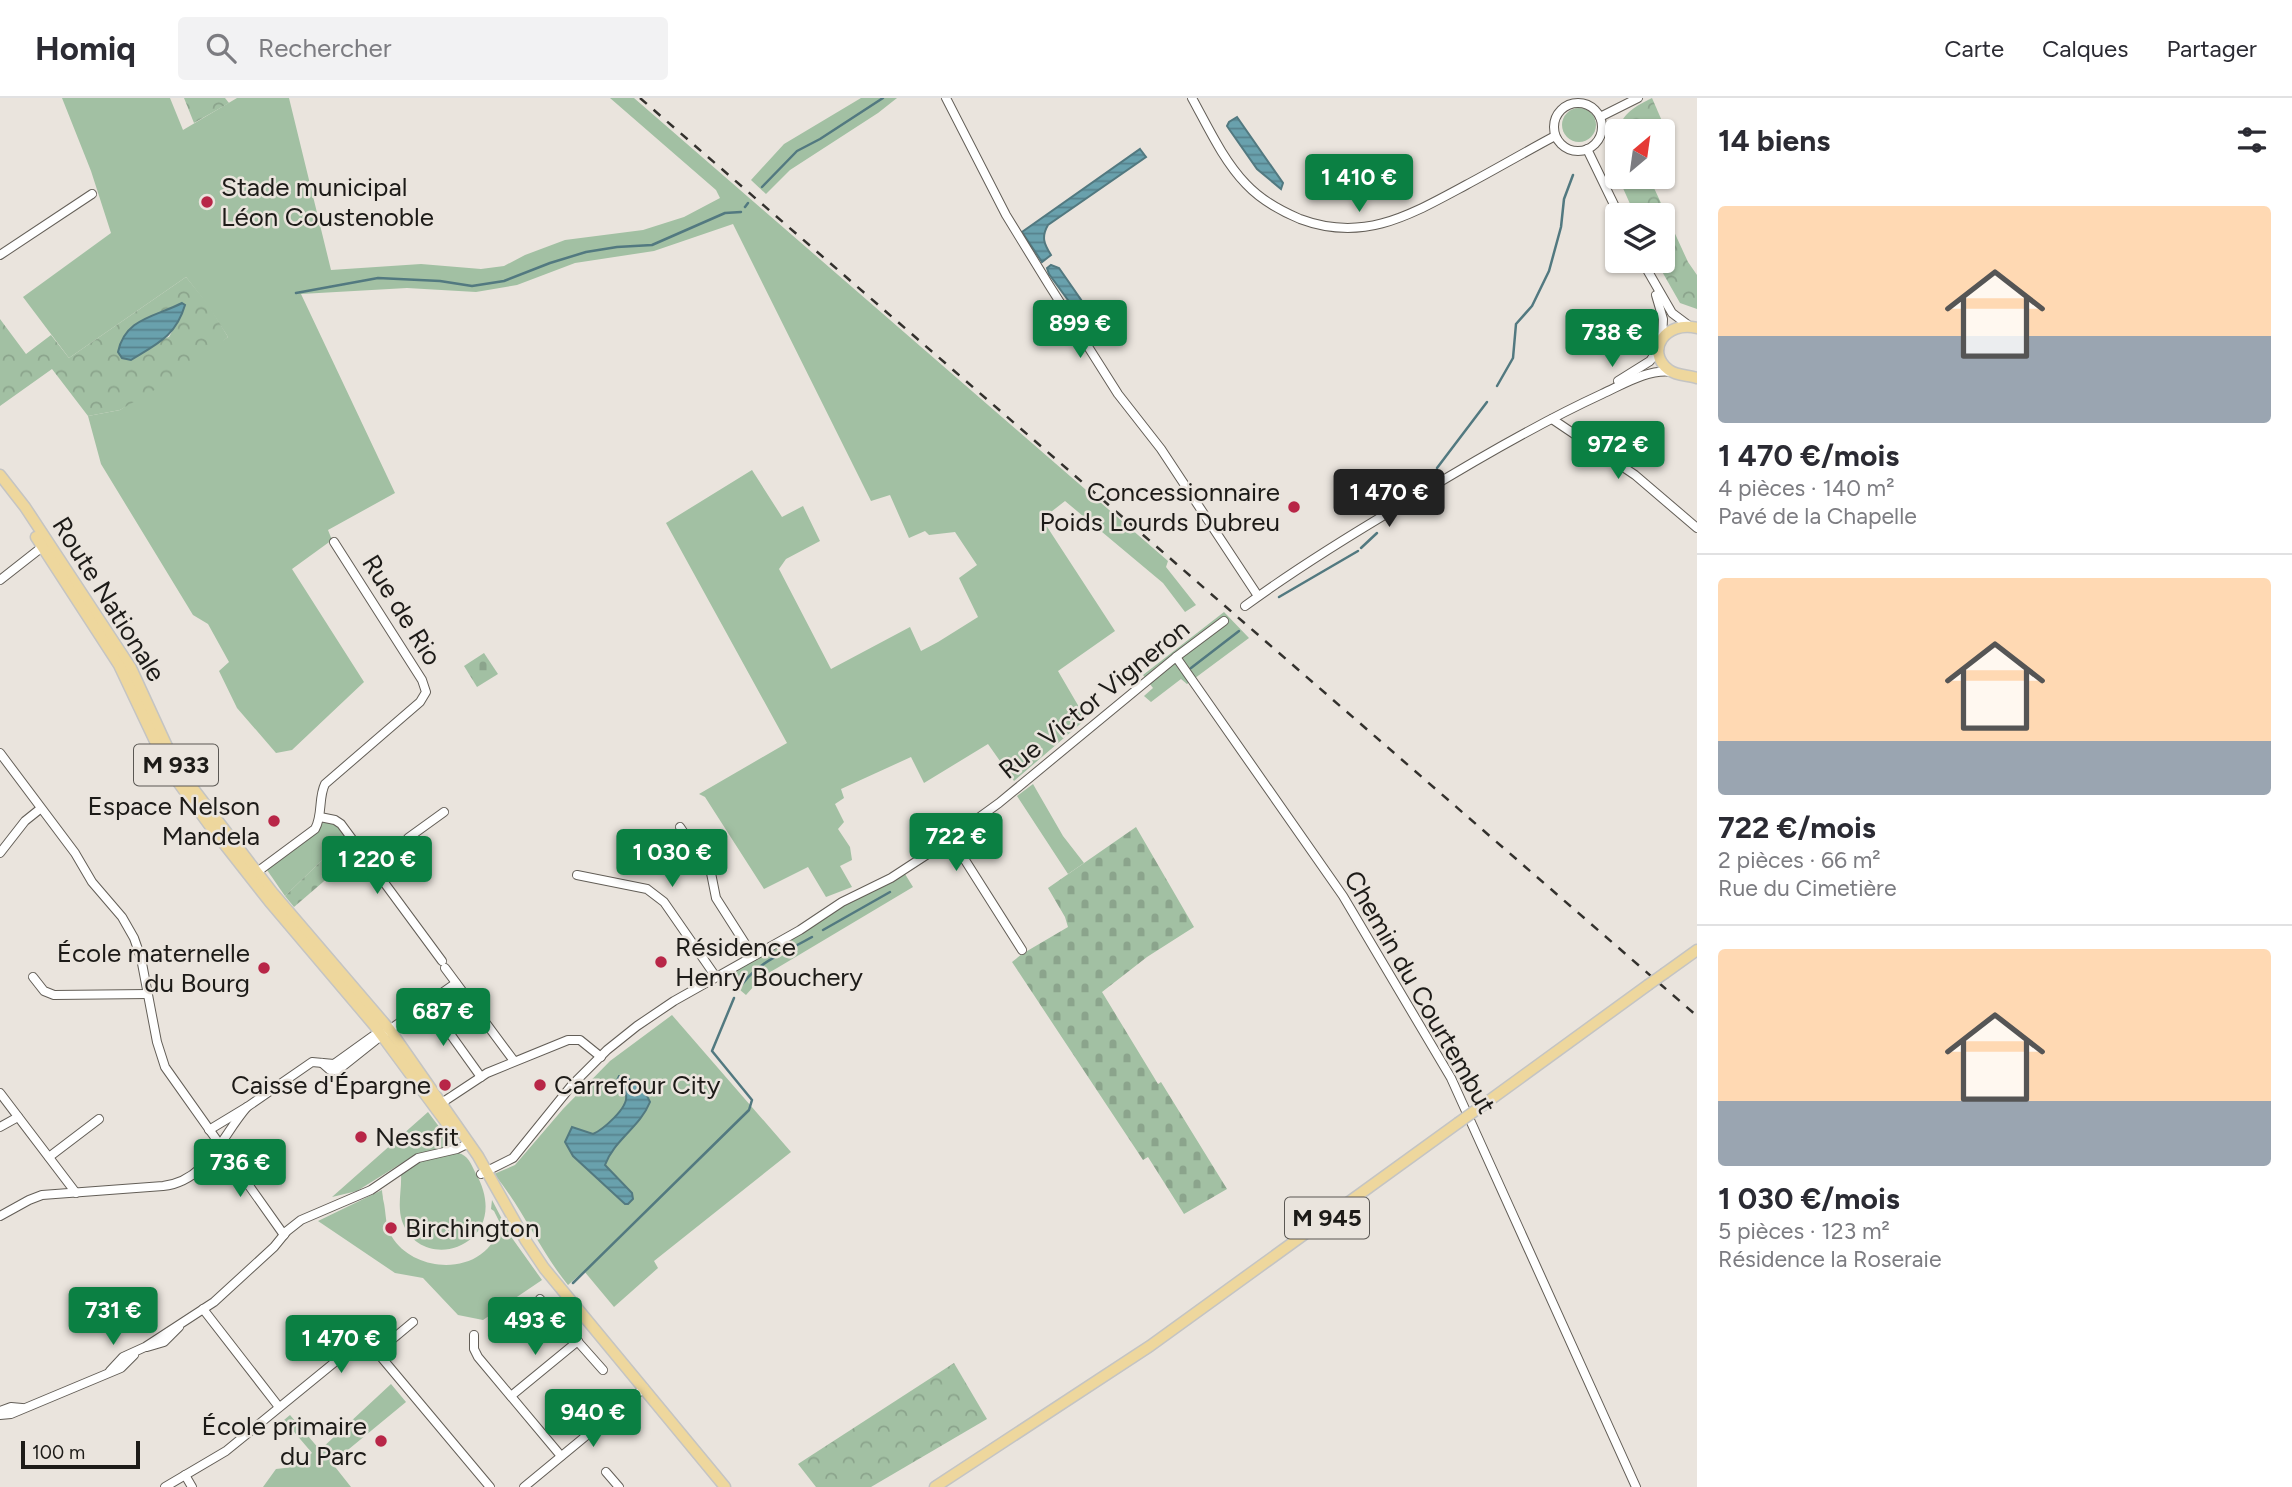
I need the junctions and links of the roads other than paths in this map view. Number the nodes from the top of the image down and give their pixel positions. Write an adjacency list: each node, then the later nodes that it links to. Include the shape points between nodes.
1 (946, 98): 25 (street, via 1006,215 1049,285 1114,388 1163,452)
2 (1192, 98): 5 (street, via 1248,186 1292,216 1329,228 1371,227 1406,216)
3 (1638, 98): 4 (street)
4 (1600, 117): 5 (street, via 1580,102 1564,106 1554,120); 6 (street, via 1599,139)
5 (1555, 136): 6 (street, via 1572,150)
6 (1587, 149): 8 (street)
7 (92, 194): 9 (street)
8 (1613, 203)
9 (0, 256)
10 (1648, 273): 11 (street)
11 (1651, 279): 12 (street, via 1672,313); 13 (street, via 1663,319)
12 (1694, 327): 13 (main road, via 1673,328)
13 (1661, 343): 15 (main road, via 1662,361); 17 (street, via 1645,366)
14 (1697, 372): 15 (main road)
15 (1678, 373): 16 (main road); 17 (street, via 1641,376)
16 (1697, 378)
17 (1580, 404): 18 (street)
18 (1552, 419): 21 (street, via 1635,475); 25 (street, via 1357,531)
19 (0, 475): 23 (main road, Route Nationale / M 933)
20 (0, 486): 23 (main road, Route Nationale / M 933)
21 (1697, 528)
22 (334, 542): 32 (street, Rue de Rio, via 426,692 325,784)
23 (45, 544): 24 (street); 37 (main road, Route Nationale / M 933, via 124,673 166,764 210,826)
24 (0, 580)
25 (1258, 596): 26 (street)
26 (1245, 606)
27 (1224, 621): 28 (street, Rue Victor Vigneron)
28 (1176, 657): 34 (street, Rue Victor Vigneron); 89 (street, Chemin du Courtembut, via 1343,896 1451,1078)
29 (0, 753): 30 (street)
30 (40, 809): 35 (street); 45 (street, via 127,926 139,950)
31 (444, 811): 36 (street)
32 (320, 817): 36 (street, via 341,824); 37 (street, via 314,828)
33 (680, 827): 41 (street, via 711,873 716,898)
34 (951, 838): 39 (street); 41 (street, Rue Victor Vigneron, via 891,878)
35 (0, 853)
36 (375, 869): 44 (street)
37 (254, 875): 47 (main road, Route Nationale / M 933)
38 (576, 875): 43 (street, via 655,893)
39 (1022, 950)
40 (1697, 950): 77 (main road, M 945, bridge, via 1140,1352)
41 (753, 956): 43 (street, Rue Victor Vigneron)
42 (33, 977): 45 (street, via 54,995)
43 (716, 977): 48 (street, Rue Victor Vigneron, via 654,1013)
44 (456, 984): 46 (street); 49 (street)
45 (148, 994): 57 (street, via 165,1067)
46 (428, 1003): 47 (street); 50 (street)
47 (386, 1033): 52 (main road, Route Nationale / M 933); 53 (street, via 338,1070 320,1062 310,1064)
48 (601, 1056): 49 (street, via 584,1042 571,1039); 61 (street, Rue Victor Vigneron, via 561,1097 516,1155)
49 (514, 1061): 50 (street)
50 (481, 1077): 52 (street)
51 (0, 1093): 54 (street)
52 (438, 1105): 58 (main road, Route Nationale / M 933)
53 (247, 1107): 57 (street); 59 (street)
54 (18, 1117): 56 (street); 60 (street)
55 (99, 1119): 60 (street)
56 (0, 1127)
57 (209, 1130): 59 (street)
58 (466, 1145): 61 (main road, Route Nationale / M 933); 64 (street, via 418,1158 371,1190 301,1220)
59 (220, 1147): 62 (street, via 180,1182); 64 (street)
60 (49, 1157): 62 (street)
61 (484, 1172): 72 (main road, Route Nationale / M 933, via 544,1268)
62 (76, 1193): 63 (street, via 38,1196)
63 (0, 1216)
64 (284, 1235): 66 (street, via 236,1283)
65 (540, 1299): 69 (street)
66 (203, 1308): 74 (street); 75 (street, via 124,1357 110,1371)
67 (413, 1322): 70 (street)
68 (474, 1335): 73 (street, via 478,1357)
69 (578, 1341): 71 (street); 73 (street)
70 (377, 1352): 74 (street, via 369,1343 359,1342); 82 (street)
71 (603, 1370)
72 (641, 1390): 76 (street); 85 (main road, Route Nationale / M 933); 86 (main road, Route Nationale / M 933)
73 (511, 1396): 76 (street)
74 (279, 1407): 79 (street, via 226,1451)
75 (0, 1413)
76 (561, 1456): 83 (street)
77 (967, 1465): 87 (main road, M 945); 88 (main road, M 945)
78 (606, 1472): 84 (street)
79 (185, 1475): 80 (street); 81 (street)
80 (165, 1487)
81 (192, 1487)
82 (490, 1487)
83 (524, 1487)
84 (619, 1487)
85 (716, 1487)
86 (725, 1487)
87 (927, 1487)
88 (935, 1487)
89 (1636, 1487)

